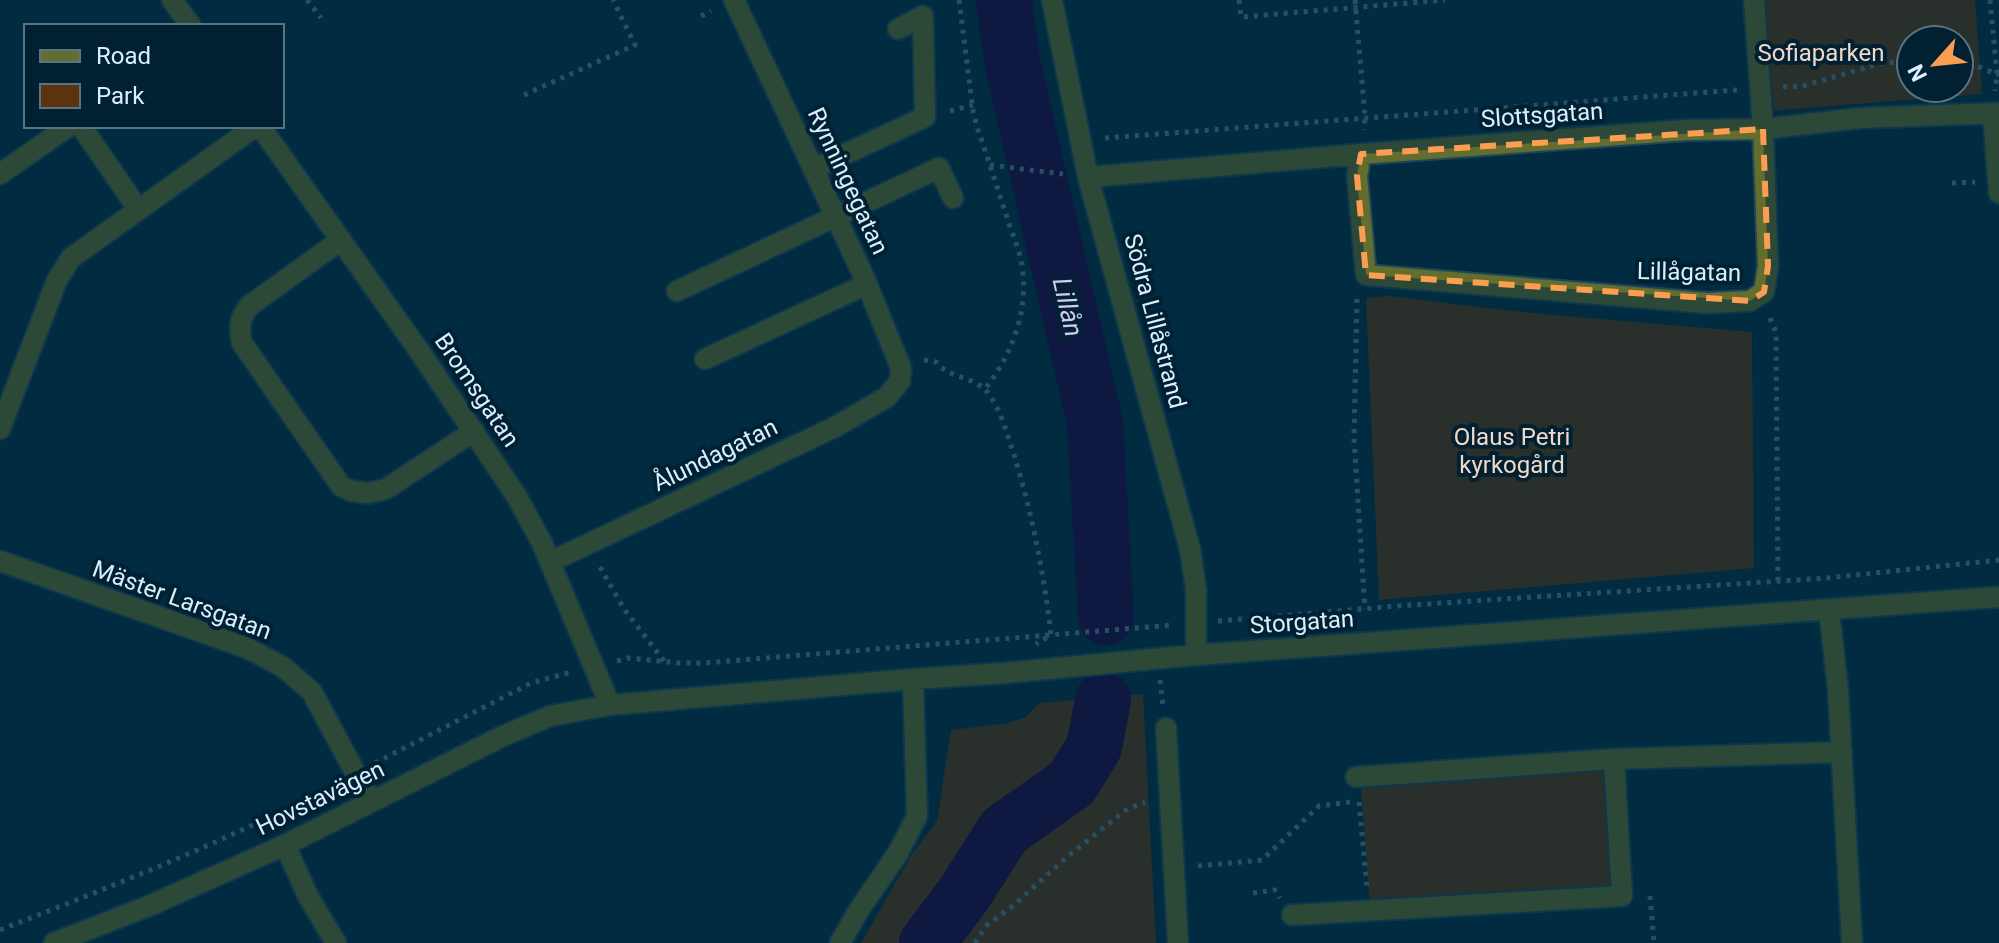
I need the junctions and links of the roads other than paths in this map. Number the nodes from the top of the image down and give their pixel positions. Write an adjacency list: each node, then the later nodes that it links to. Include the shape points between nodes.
1 (172, 0): 5 (street)
2 (734, 0): 14 (street, Rynningegatan)
3 (1052, 0): 16 (street, Södra Lillåstrand)
4 (1754, 0): 12 (street, Lillågatan)
5 (190, 24)
6 (898, 29): 14 (street, via 923,16 925,117)
7 (1996, 114): 12 (street, Slottsgatan, via 1860,118); 17 (street)
8 (66, 128): 15 (street)
9 (82, 128): 19 (street)
10 (255, 128): 19 (street)
11 (259, 128): 21 (street, Bromsgatan)
12 (1763, 129): 13 (street, Slottsgatan); 13 (street, Lillågatan, via 1768,266 1764,292 1750,301 1707,303 1366,275 1357,176)
13 (1361, 154): 16 (street, Slottsgatan)
14 (813, 169): 20 (street, Rynningegatan)
15 (0, 174)
16 (1088, 177): 32 (street, Södra Lillåstrand, via 1190,549)
17 (1999, 193)
18 (953, 198): 20 (street, via 939,168)
19 (138, 209): 26 (street, via 71,258 57,280)
20 (836, 218): 22 (street, Rynningegatan); 23 (street)
21 (341, 240): 27 (street, Bromsgatan); 27 (street, via 249,306 239,328 242,343 341,486 369,493 386,489)
22 (867, 284): 24 (street); 25 (street, Rynningegatan, via 901,368)
23 (677, 291)
24 (705, 359)
25 (896, 386): 29 (street, Ålundagatan, via 887,397 835,427)
26 (0, 429)
27 (474, 431): 29 (street, Bromsgatan, via 517,497)
28 (0, 561): 39 (street, Mäster Larsgatan, via 247,648 283,667 312,692)
29 (550, 562): 34 (street, Bromsgatan)
30 (1999, 597): 31 (street, Storgatan)
31 (1829, 609): 32 (street, Storgatan); 36 (street)
32 (1196, 655): 33 (street, Storgatan)
33 (913, 679): 34 (street, Storgatan); 44 (street, via 917,816)
34 (610, 705): 39 (street, Hovstavägen, via 550,716)
35 (1166, 728): 45 (street)
36 (1842, 752): 37 (street); 46 (street)
37 (1614, 759): 38 (street); 41 (street, via 1622,896)
38 (1356, 777)
39 (371, 802): 40 (street, Hovstavägen)
40 (285, 845): 42 (street, Hovstavägen); 43 (street)
41 (1292, 915)
42 (54, 943)
43 (336, 943)
44 (840, 943)
45 (1178, 943)
46 (1852, 943)

